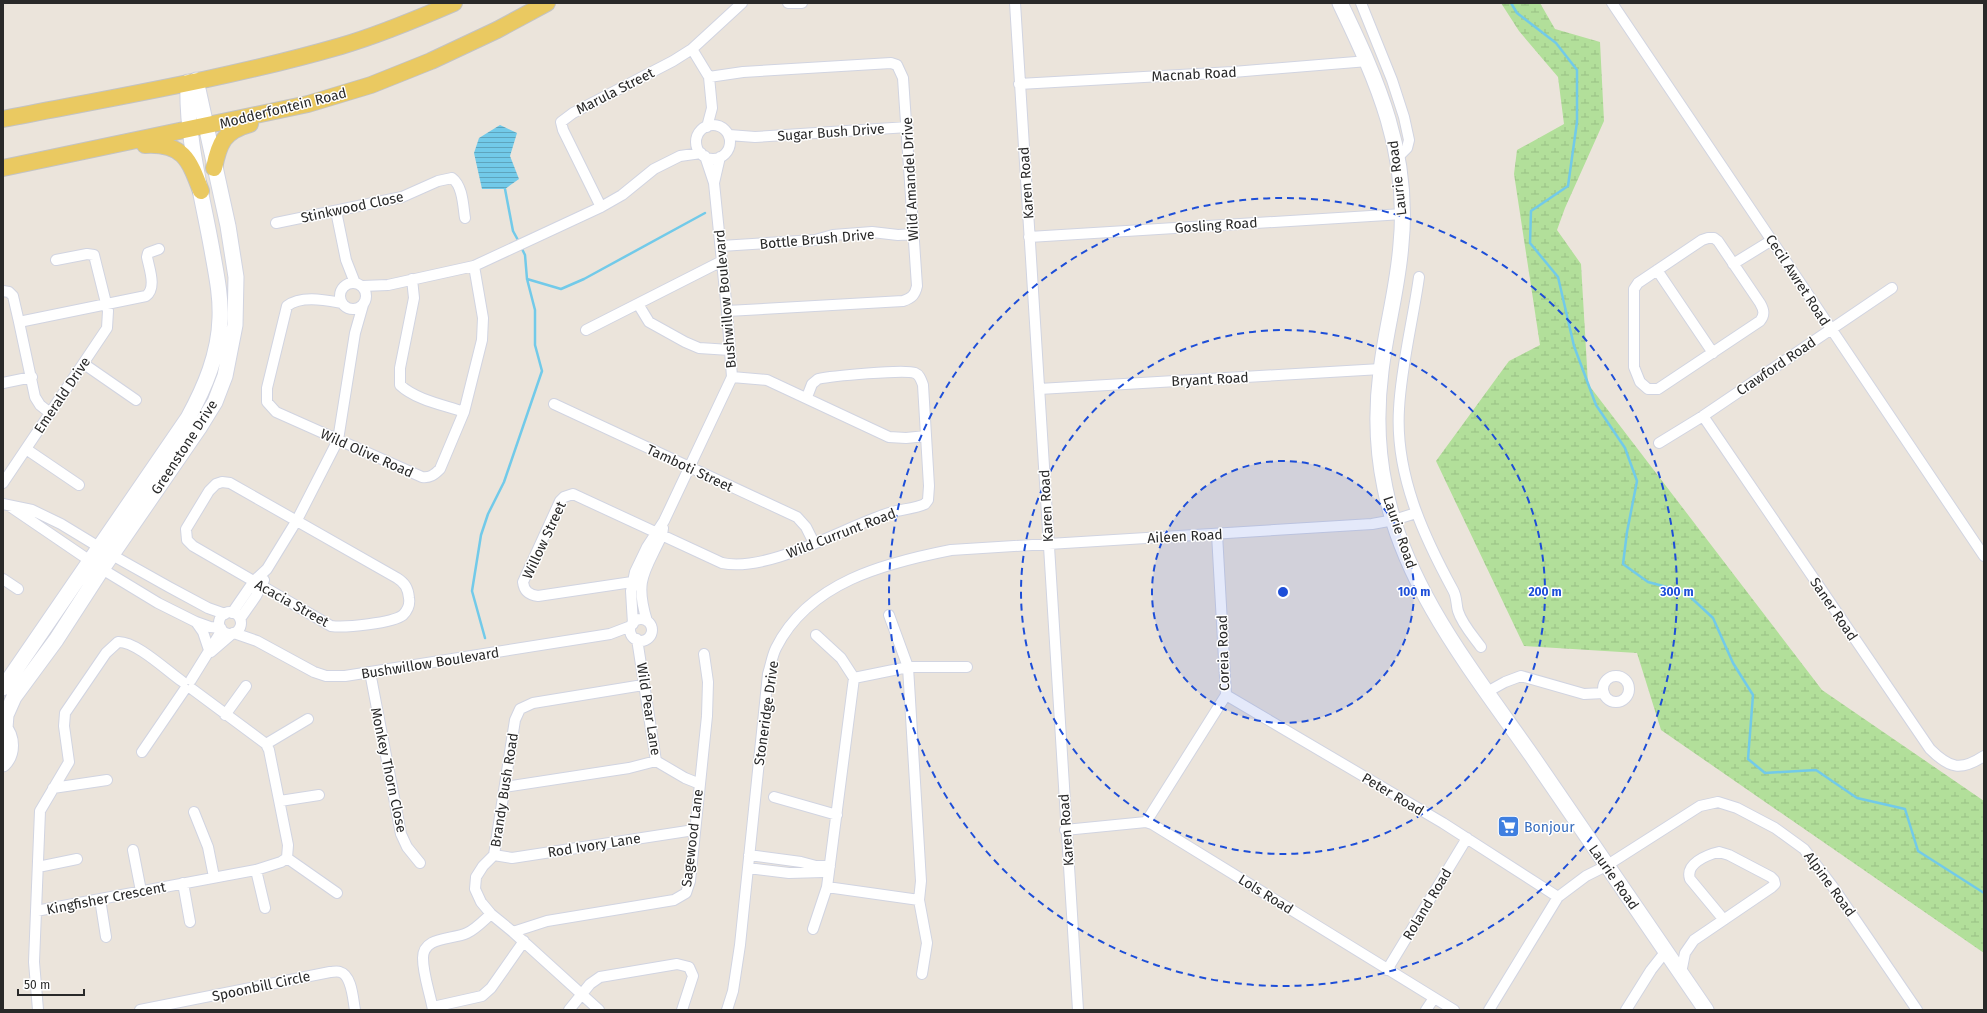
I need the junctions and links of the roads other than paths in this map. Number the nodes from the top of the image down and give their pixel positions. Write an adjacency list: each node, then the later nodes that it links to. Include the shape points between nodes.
1 (454, 3): 13 (main road, via 342,46 292,60)
2 (547, 3): 15 (main road, Modderfontein Road, via 431,61 372,85)
3 (742, 3): 10 (street, Marula Street)
4 (788, 3): 5 (street)
5 (802, 3)
6 (1014, 3): 14 (street, Karen Road)
7 (1340, 3): 11 (main road, Laurie Road)
8 (1361, 3): 26 (street, via 1404,117 1409,140 1407,148)
9 (1612, 3): 39 (street, Cecil Awret Road)
10 (692, 50): 12 (street); 32 (street, Marula Street, via 573,113 562,122 563,130)
11 (1368, 61): 14 (street, Macnab Road, via 1233,72); 26 (main road, Laurie Road, via 1384,103)
12 (709, 77): 16 (street); 19 (street, Wild Amandel Drive, via 727,73 891,63 898,65 903,78)
13 (192, 81): 17 (main road); 20 (main road, Greenstone Drive)
14 (1019, 84): 38 (street, Karen Road)
15 (308, 104): 20 (main road, Modderfontein Road); 29 (main road, via 231,132 221,144)
16 (712, 108): 18 (street); 21 (street)
17 (3, 119)
18 (707, 127): 21 (street, via 712,125); 22 (street)
19 (908, 127): 21 (street, Sugar Bush Drive, via 755,137); 37 (street, Wild Amandel Drive)
20 (197, 128): 27 (main road, Modderfontein Road); 29 (main road, Greenstone Drive); 31 (main road, Greenstone Drive)
21 (727, 136): 25 (street, via 728,150)
22 (697, 138): 23 (street, via 698,149); 24 (street)
23 (703, 155): 24 (street); 25 (street, via 710,158); 30 (street, Bushwillow Boulevard)
24 (680, 156): 32 (street, via 654,169 622,195)
25 (720, 157): 30 (street, Bushwillow Boulevard)
26 (1397, 158): 34 (main road, Laurie Road)
27 (21, 165): 28 (main road, Modderfontein Road); 31 (main road, via 139,146 168,146 177,149 188,160)
28 (3, 168)
29 (214, 168): 97 (main road, Greenstone Drive, via 228,226 236,278 235,325 225,376 207,415)
30 (714, 183): 40 (street, Bushwillow Boulevard)
31 (201, 191): 95 (main road, Greenstone Drive, via 220,293 220,320 211,369 204,389 188,418)
32 (600, 207): 46 (street)
33 (336, 211): 35 (street, Stinkwood Close, via 402,196 452,178 457,181); 36 (street, Stinkwood Close); 43 (street)
34 (1403, 214): 38 (street, Gosling Road); 69 (main road, Laurie Road, via 1397,279)
35 (465, 218)
36 (276, 223)
37 (914, 234): 40 (street, Bottle Brush Drive, via 872,232 833,235 815,240); 61 (street, Wild Amandel Drive, via 917,286 915,293 903,301)
38 (1029, 237): 73 (street, Karen Road)
39 (1772, 240): 45 (street); 63 (street, Cecil Awret Road)
40 (721, 246): 44 (street, Bushwillow Boulevard)
41 (159, 250): 58 (street, via 148,254 147,257 152,284 149,293 146,296)
42 (56, 260): 58 (street, Emerald Drive, via 94,255)
43 (346, 260): 50 (street); 53 (street)
44 (722, 261): 59 (street); 61 (street, Bushwillow Boulevard)
45 (1733, 264): 47 (street, via 1718,242 1714,238 1708,238); 67 (street, via 1760,303 1763,318)
46 (474, 266): 49 (street); 77 (street, Wild Olive Road, via 483,327)
47 (1657, 270): 67 (street); 67 (street, via 1638,283 1634,289 1634,367 1640,382 1648,389 1658,389)
48 (1419, 277): 88 (street, via 1399,411 1401,456)
49 (412, 279): 51 (street); 77 (street, via 414,298 400,368 400,385 424,398)
50 (358, 284): 51 (street); 53 (street, via 350,283); 56 (street)
51 (388, 285): 56 (street)
52 (1892, 288): 63 (street, Crawford Road)
53 (342, 289): 55 (street, Wild Olive Road); 57 (street)
54 (6, 291): 62 (street, via 13,296)
55 (318, 300): 57 (street, Wild Olive Road); 81 (street, Wild Olive Road, via 292,302 287,306 266,395 267,402 276,412)
56 (365, 301): 60 (street, via 356,309); 65 (street)
57 (342, 302): 60 (street)
58 (106, 304): 62 (street); 68 (street, Emerald Drive, via 107,328)
59 (638, 304): 64 (street); 66 (street, via 649,322 685,342 698,348)
60 (352, 309): 65 (street)
61 (727, 311): 66 (street, Bushwillow Boulevard)
62 (19, 322): 70 (street)
63 (1830, 329): 79 (street, Crawford Road); 98 (street, Cecil Awret Road)
64 (586, 330)
65 (356, 333): 81 (street)
66 (730, 350): 71 (street, Bushwillow Boulevard)
67 (1713, 353)
68 (84, 364): 75 (street); 78 (street, Emerald Drive)
69 (1381, 369): 73 (street, Bryant Road); 90 (main road, Laurie Road, via 1378,431 1385,487)
70 (32, 376): 72 (street); 78 (street, via 38,401)
71 (732, 377): 74 (street, via 767,380); 84 (street, Bushwillow Boulevard)
72 (3, 383)
73 (1039, 389): 94 (street, Karen Road)
74 (807, 397): 80 (street, via 889,437); 80 (street, via 812,384 818,379 899,372 916,374 921,378 923,385)
75 (136, 400)
76 (554, 404): 84 (street, Tamboti Street)
77 (464, 412): 81 (street, Wild Olive Road, via 440,469 428,478)
78 (50, 413): 83 (street, Emerald Drive)
79 (1703, 416): 82 (street, Crawford Road); 132 (street, Saner Road, via 1930,749 1941,760 1959,767)
80 (926, 436): 93 (street, Wild Currunt Road, via 929,494 925,504 890,512)
81 (338, 440): 89 (street)
82 (1659, 443)
83 (26, 449): 85 (street, Emerald Drive); 86 (street)
84 (690, 468): 91 (street, Bushwillow Boulevard); 93 (street, Tamboti Street, via 797,517 806,527)
85 (3, 483)
86 (79, 485)
87 (6, 504): 95 (street, Bushwillow Boulevard, via 32,510); 99 (street)
88 (1416, 513): 90 (street, Aileen Road); 113 (street, via 1454,593 1461,617)
89 (297, 520): 102 (street); 102 (street, Acacia Street, via 230,483 216,484 209,491 186,529 187,540); 102 (street, Acacia Street, via 403,582 410,599 409,608 397,619 340,627 330,626)
90 (1394, 520): 92 (street, Aileen Road, via 1372,524); 124 (main road, Laurie Road, via 1418,583)
91 (659, 533): 93 (street, Wild Currunt Road, via 730,565 781,556); 101 (street, Bushwillow Boulevard); 101 (street, Willow Street, via 578,495 568,495 560,501 523,582 526,591 538,596)
92 (1217, 534): 94 (street, Aileen Road); 126 (street, Coreia Road)
93 (814, 544)
94 (1049, 544): 96 (street, Aileen Road); 146 (street, Karen Road)
95 (99, 547): 97 (street, Bushwillow Boulevard); 99 (main road, Greenstone Drive)
96 (977, 548): 150 (street, Stoneridge Drive, via 951,550 895,563 850,580 819,597 803,610 787,629 776,649 768,674)
97 (112, 556): 99 (main road, Greenstone Drive); 105 (street, Bushwillow Boulevard, via 208,608)
98 (1984, 556)
99 (96, 565): 107 (street); 123 (main road, Greenstone Drive); 129 (main road, Greenstone Drive, via 56,640 11,702)
100 (3, 579): 103 (street)
101 (636, 582): 106 (street, Bushwillow Boulevard); 110 (street, Bushwillow Boulevard)
102 (258, 584): 105 (street)
103 (18, 589)
104 (889, 615): 116 (street)
105 (235, 617): 108 (street, via 220,618); 109 (street, via 238,630); 112 (street, Bushwillow Boulevard)
106 (647, 621): 110 (street, via 638,620); 110 (street, Bushwillow Boulevard, via 652,630 651,635)
107 (196, 622): 108 (street); 114 (street, via 203,632)
108 (221, 629): 109 (street, Bushwillow Boulevard, via 226,633); 114 (street)
109 (233, 633): 112 (street, Bushwillow Boulevard); 114 (street)
110 (636, 633): 118 (street, Bushwillow Boulevard, via 610,634); 121 (street, Wild Pear Lane, via 643,645 640,656)
111 (816, 635): 119 (street, via 841,658)
112 (258, 640): 118 (street, Bushwillow Boulevard, via 314,672 326,676)
113 (1481, 647)
114 (209, 652): 120 (street)
115 (704, 654): 136 (street, Sagewood Lane, via 708,682 707,716)
116 (908, 667): 117 (street); 119 (street); 166 (street, via 921,881)
117 (967, 667)
118 (370, 672): 153 (street, Monkey Thorn Close, via 402,834 407,847)
119 (854, 678): 143 (street)
120 (188, 685): 127 (street, Kingfisher Crescent); 131 (street); 138 (street, Kingfisher Crescent, via 130,644 118,642 112,646 65,713 64,726 69,762)
121 (643, 685): 133 (street, Wild Pear Lane); 137 (street, Brandy Bush Road, via 525,706 517,713 515,720)
122 (246, 686): 127 (street)
123 (3, 688)
124 (1487, 692): 125 (street, via 1521,676 1584,694); 154 (main road, Laurie Road)
125 (1604, 693)
126 (1226, 695): 144 (street, Coreia Road); 147 (street, Peter Road)
127 (225, 715): 130 (street, Kingfisher Crescent)
128 (308, 719): 130 (street)
129 (4, 727): 134 (main road, via 11,744 10,753)
130 (266, 744): 141 (street)
131 (142, 752)
132 (1984, 756)
133 (656, 761): 136 (street, Wild Pear Lane); 137 (street, via 629,768)
134 (3, 764)
135 (107, 780): 138 (street)
136 (700, 784): 145 (street, Sagewood Lane)
137 (505, 787): 149 (street, Brandy Bush Road)
138 (54, 788): 155 (street, Kingfisher Crescent, via 44,803 39,818)
139 (319, 795): 141 (street)
140 (774, 797): 143 (street)
141 (280, 801): 151 (street, via 288,845)
142 (194, 812): 159 (street, via 208,847)
143 (837, 815): 157 (street)
144 (1146, 822): 146 (street); 177 (street, Lols Road, via 1163,830)
145 (694, 830): 149 (street, Rod Ivory Lane, via 512,858); 173 (street, Sagewood Lane, via 689,886 680,898 547,921)
146 (1065, 830): 191 (street, Karen Road)
147 (1467, 838): 164 (street, Peter Road); 177 (street, Roland Road)
148 (133, 850): 162 (street)
149 (494, 855): 169 (street, Brandy Bush Road, via 480,870 475,884 478,898)
150 (749, 855): 156 (street, Stoneridge Drive); 157 (street)
151 (287, 858): 158 (street, Kingfisher Crescent); 163 (street)
152 (77, 859): 155 (street)
153 (420, 863)
154 (1606, 866): 164 (street, Alpine Road, via 1586,876); 176 (main road, Laurie Road); 197 (street, Alpine Road, via 1700,806 1718,802 1737,808 1794,840 1808,853)
155 (38, 867): 168 (street, Kingfisher Crescent)
156 (748, 868): 157 (street, via 789,873); 190 (street, Stoneridge Drive, via 737,966)
157 (830, 869): 161 (street)
158 (256, 870): 159 (street, Kingfisher Crescent); 167 (street)
159 (214, 877): 160 (street, Kingfisher Crescent)
160 (183, 883): 162 (street, Kingfisher Crescent); 171 (street)
161 (827, 887): 166 (street); 172 (street)
162 (141, 891): 165 (street, Kingfisher Crescent)
163 (337, 893)
164 (1558, 897): 194 (street)
165 (100, 899): 168 (street, Kingfisher Crescent); 174 (street)
166 (919, 900): 179 (street, via 927,943)
167 (264, 908)
168 (36, 911): 184 (street, via 34,962)
169 (491, 914): 173 (street, Brandy Bush Road); 183 (street, via 471,931 434,941 426,948 423,960)
170 (1724, 920): 170 (street, via 1772,887 1775,882 1771,877 1718,852 1697,862 1688,873 1690,879); 178 (street, via 1688,947)
171 (190, 922)
172 (813, 929)
173 (513, 932): 175 (street, Brandy Bush Road)
174 (106, 937)
175 (524, 941): 180 (street, Brandy Bush Road); 183 (street, via 491,988 482,996)
176 (1666, 951): 178 (main road, Laurie Road); 195 (street, via 1650,970)
177 (1387, 970): 181 (street, Lols Road)
178 (1681, 973): 196 (main road, Laurie Road)
179 (922, 974)
180 (582, 994): 187 (street); 188 (street, Brandy Bush Road); 189 (street, via 600,977 682,964 692,969 693,976)
181 (1434, 998): 192 (street); 193 (street, Lols Road)
182 (195, 1005): 185 (street, Spoonbill Circle); 186 (street, Spoonbill Circle, via 330,972 340,972 346,974)
183 (433, 1009)
184 (38, 1010)
185 (140, 1010)
186 (355, 1010)
187 (569, 1010)
188 (599, 1010)
189 (682, 1010)
190 (727, 1010)
191 (1078, 1010)
192 (1426, 1010)
193 (1454, 1010)
194 (1489, 1010)
195 (1626, 1010)
196 (1706, 1010)
197 (1917, 1010)

